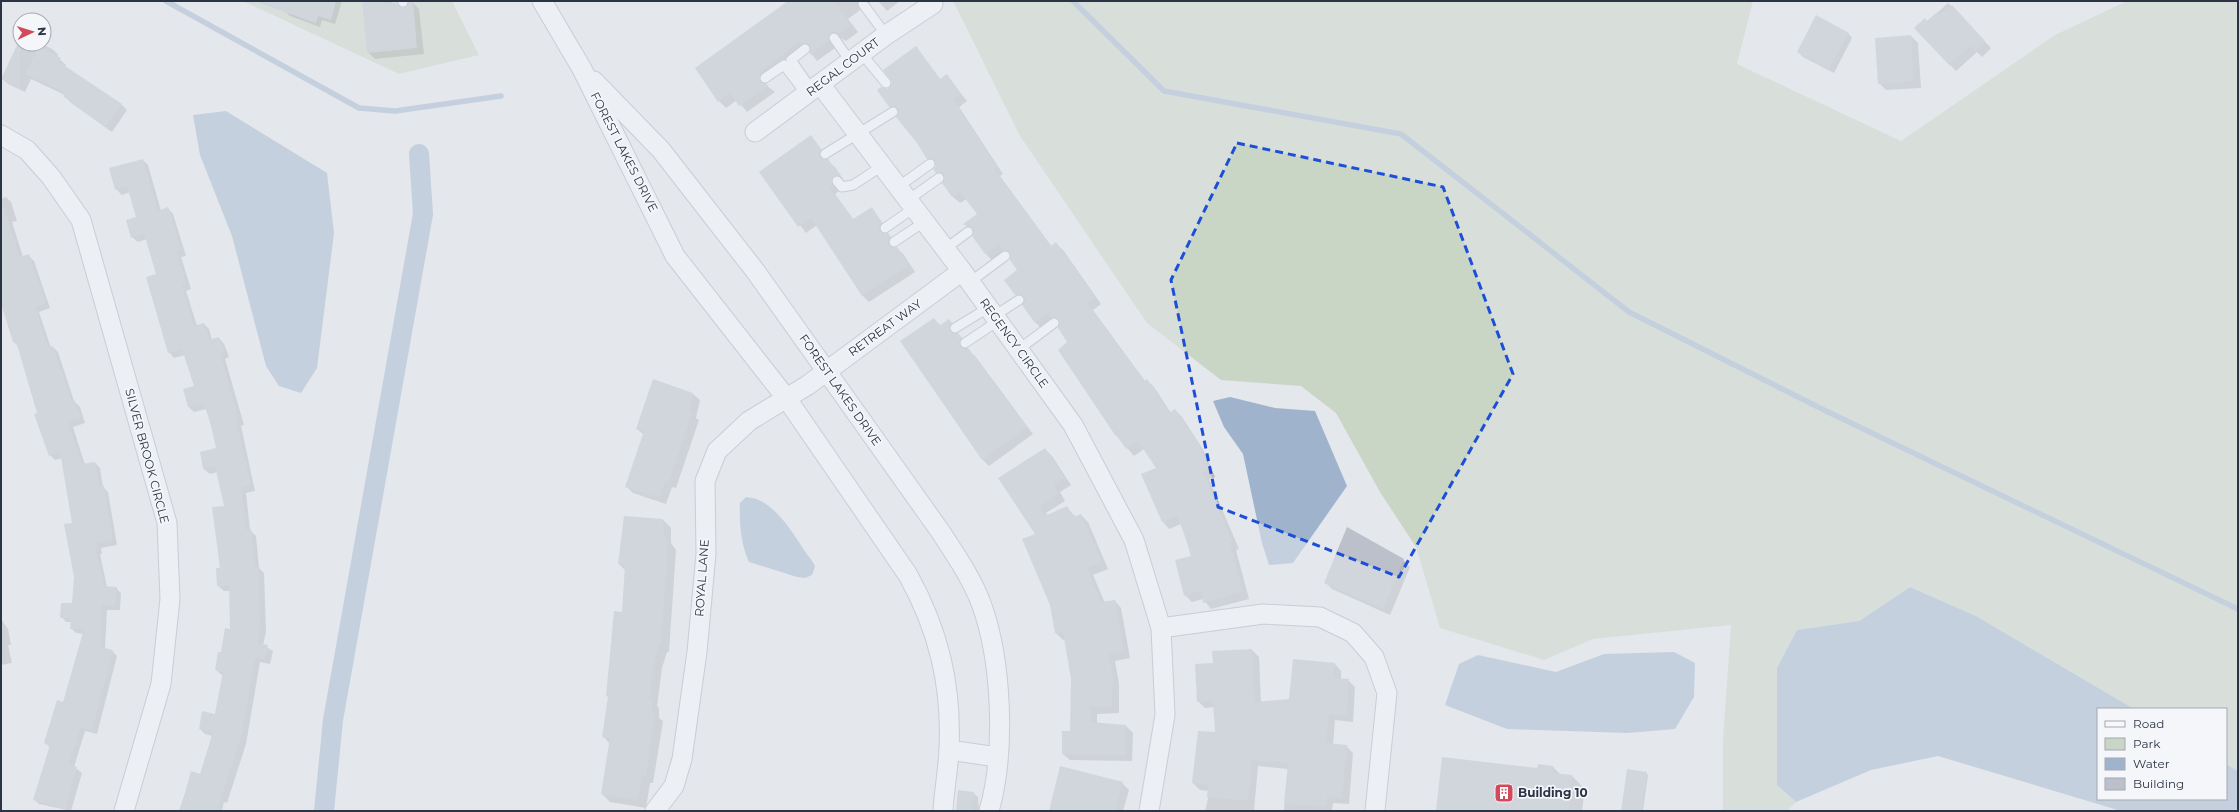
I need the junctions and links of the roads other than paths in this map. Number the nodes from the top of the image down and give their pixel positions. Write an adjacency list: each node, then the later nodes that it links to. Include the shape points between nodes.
1 (542, 1): 8 (street, FOREST LAKES DRIVE)
2 (863, 4): 4 (lane)
3 (923, 6): 4 (street, REGAL COURT)
4 (886, 35): 7 (street, REGAL COURT)
5 (834, 38): 7 (lane)
6 (805, 49): 11 (lane, via 790,60)
7 (856, 57): 10 (lane); 11 (street, REGAL COURT)
8 (582, 69): 34 (street, FOREST LAKES DRIVE, via 661,150 756,272); 36 (street, FOREST LAKES DRIVE, via 675,256)
9 (765, 78): 11 (lane, via 784,65)
10 (886, 83)
11 (812, 89): 13 (street, REGAL COURT); 14 (street, REGENCY CIRCLE)
12 (893, 112): 14 (lane)
13 (755, 132)
14 (857, 134): 16 (lane); 18 (street, REGENCY CIRCLE)
15 (1, 135): 40 (street, SILVER BROOK CIRCLE, via 26,150 51,177 81,220 167,523 170,599 161,684)
16 (824, 154)
17 (930, 164): 21 (lane)
18 (882, 166): 20 (lane, via 853,186 842,187); 21 (street, REGENCY CIRCLE)
19 (939, 178): 21 (lane)
20 (837, 181)
21 (911, 204): 22 (lane); 24 (lane); 25 (street, REGENCY CIRCLE)
22 (885, 228)
23 (968, 232): 25 (lane)
24 (894, 242)
25 (945, 249): 27 (street, REGENCY CIRCLE)
26 (1005, 256): 27 (lane)
27 (966, 277): 29 (street, REGENCY CIRCLE); 34 (street, RETREAT WAY)
28 (1019, 300): 29 (lane)
29 (993, 315): 31 (lane); 32 (lane); 33 (street, REGENCY CIRCLE)
30 (1054, 323): 33 (lane)
31 (955, 328)
32 (965, 343)
33 (1018, 350): 37 (street, REGENCY CIRCLE, via 1073,424 1134,540)
34 (826, 371): 35 (street, RETREAT WAY); 39 (street, FOREST LAKES DRIVE, via 940,531 965,570 981,603 995,657 999,705)
35 (808, 385): 36 (street, ROYAL LANE)
36 (787, 399): 38 (street, FOREST LAKES DRIVE, via 908,574 922,601 936,636 944,670); 41 (street, ROYAL LANE, via 749,421 717,451 705,481 706,554 697,652 682,759 674,786)
37 (1161, 628): 44 (street, REGENCY CIRCLE, via 1165,715); 45 (street, via 1263,614 1320,617 1353,633 1374,657 1387,693)
38 (949, 750): 39 (street); 42 (street, FOREST LAKES DRIVE)
39 (997, 758): 43 (street, FOREST LAKES DRIVE, via 994,796)
40 (124, 811)
41 (655, 811)
42 (944, 811)
43 (990, 811)
44 (1149, 811)
45 (1375, 811)

